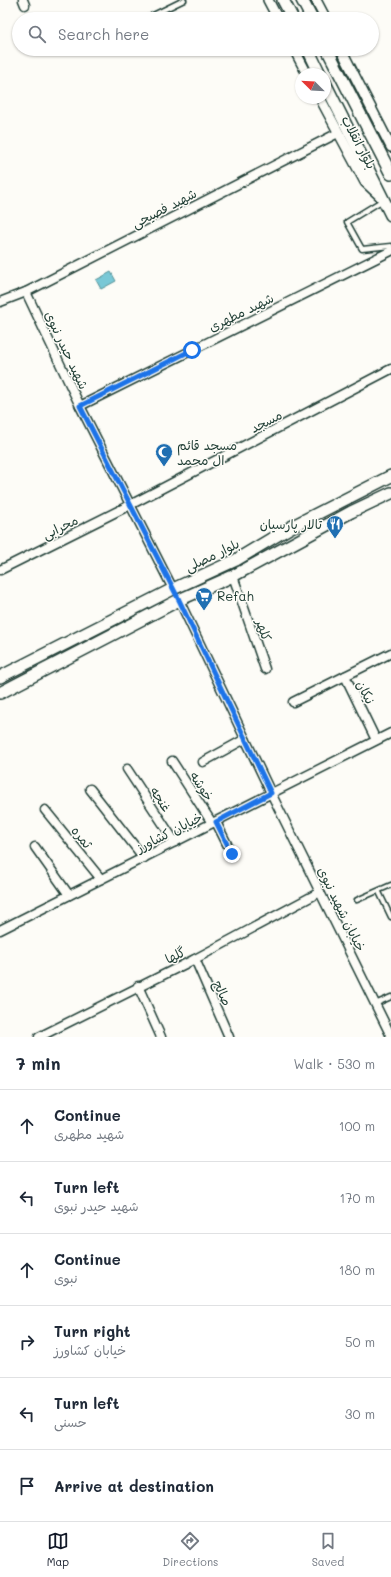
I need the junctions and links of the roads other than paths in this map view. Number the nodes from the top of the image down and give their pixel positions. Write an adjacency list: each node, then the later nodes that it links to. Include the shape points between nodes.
1 (184, 0): 6 (lane)
2 (268, 0): 7 (street)
3 (283, 0): 8 (main road)
4 (302, 0): 9 (main road)
5 (316, 0): 10 (street)
6 (159, 12)
7 (274, 12)
8 (289, 12)
9 (308, 12)
10 (322, 12)
11 (298, 56): 15 (street)
12 (311, 56): 16 (main road)
13 (331, 56): 21 (main road)
14 (346, 56): 20 (street, بلوار انقلاب)
15 (304, 68)
16 (317, 68)
17 (331, 95): 22 (main road)
18 (323, 104): 19 (street, بلوار انقلاب)
19 (338, 133): 22 (street, بلوار انقلاب, via 365,182); 26 (street, شهید فصیحی)
20 (391, 147)
21 (391, 174)
22 (384, 200): 23 (main road, بلوار انقلاب); 24 (lane, via 347,222 362,249)
23 (391, 215)
24 (391, 246)
25 (391, 251): 29 (street, شهید مطهری)
26 (26, 292): 27 (street, شهید فصیحی); 29 (street, شهید حیدر نبوی)
27 (0, 302)
28 (391, 369): 32 (street, مسجد)
29 (80, 406): 32 (street, شهید حیدر نبوی)
30 (391, 476): 35 (main road, بلوار مصلی, via 291,527 236,560)
31 (391, 493): 34 (main road, بلوار مصلی)
32 (130, 506): 33 (street, محرابی); 35 (street, شهید حیدر نبوی)
33 (0, 570)
34 (232, 576): 36 (main road, بلوار مصلی); 38 (street, کلهر)
35 (173, 589): 36 (main road); 40 (main road, بلوار مصلی)
36 (179, 600): 41 (main road, بلوار مصلی); 44 (street, خیابان شهید نبوی)
37 (391, 653): 39 (street)
38 (265, 669)
39 (344, 676): 42 (street); 45 (street, نیکان)
40 (0, 677)
41 (0, 693)
42 (293, 702)
43 (391, 733): 45 (street, خیابان کشاورز)
44 (245, 739): 47 (street); 50 (street, خیابان شهید نبوی)
45 (376, 740): 50 (street, خیابان کشاورز)
46 (172, 761): 52 (street, خوشه)
47 (203, 762)
48 (127, 769): 53 (street, غنچه)
49 (90, 789): 56 (street)
50 (271, 793): 52 (street, خیابان کشاورز); 59 (street, خیابان شهید نبوی)
51 (45, 810): 57 (street, ثمره)
52 (214, 822): 53 (street, خیابان کشاورز); 55 (street, خوشه)
53 (175, 842): 56 (street, خیابان کشاورز)
54 (35, 847): 61 (street)
55 (232, 854)
56 (144, 858): 57 (street, خیابان کشاورز)
57 (101, 879): 61 (street, خیابان کشاورز)
58 (391, 885): 60 (lane)
59 (320, 892): 65 (street, گلها); 68 (street, خیابان شهید نبوی)
60 (379, 892): 62 (lane); 63 (lane)
61 (69, 895): 64 (street, خیابان کشاورز)
62 (357, 900)
63 (391, 918)
64 (0, 930)
65 (195, 959): 66 (street, گلها); 72 (street, صالح)
66 (138, 986): 70 (street, گلها); 71 (street)
67 (391, 996): 68 (lane)
68 (375, 1004): 69 (street, خیابان شهید نبوی)
69 (391, 1036)
70 (39, 1037)
71 (161, 1037)
72 (229, 1037)

